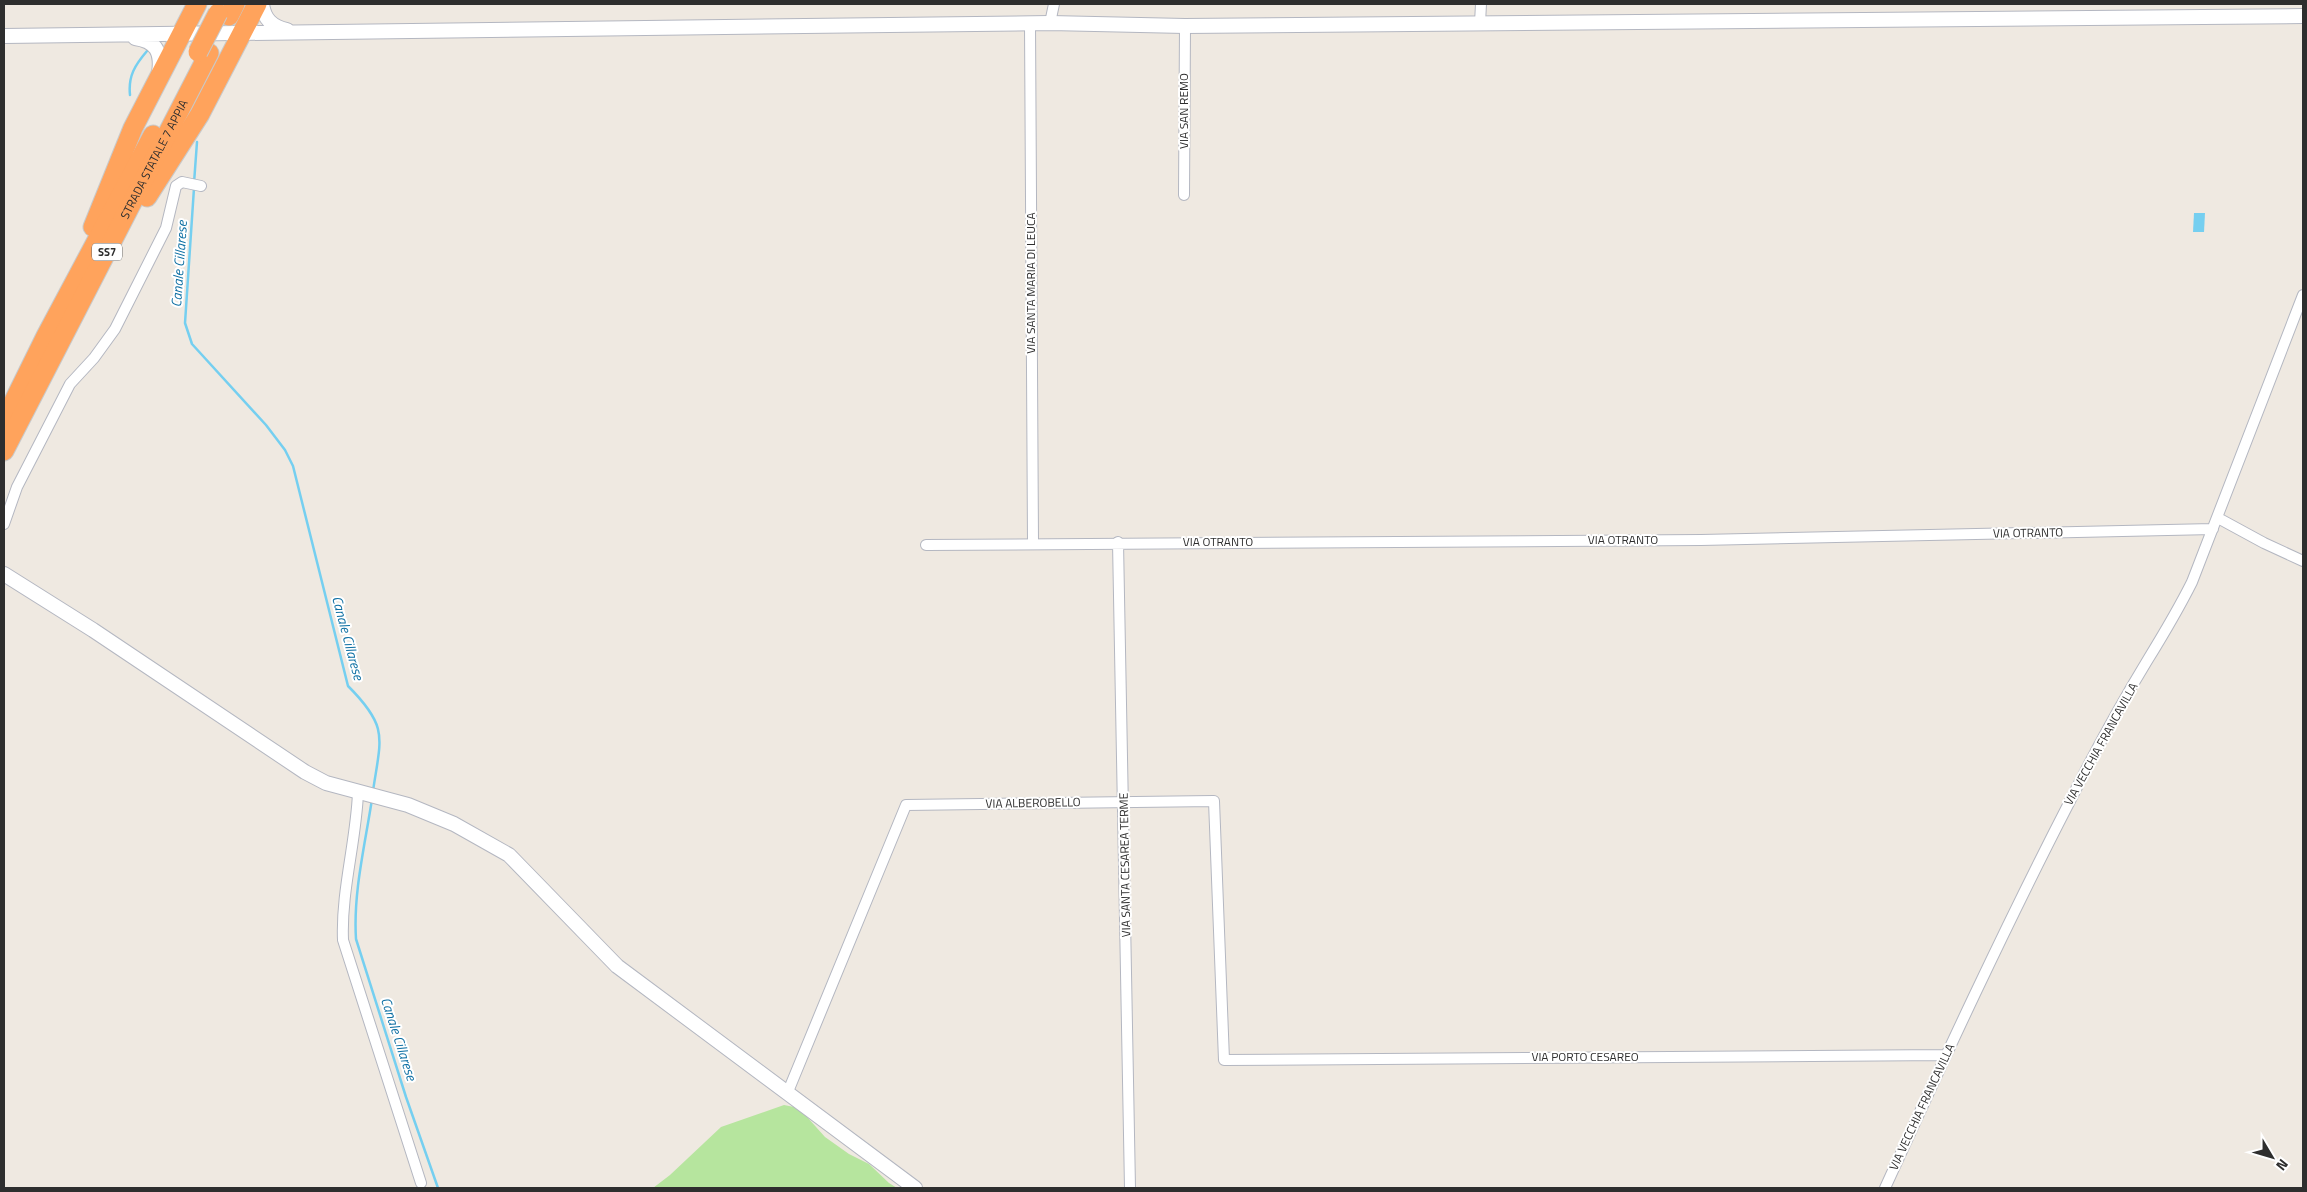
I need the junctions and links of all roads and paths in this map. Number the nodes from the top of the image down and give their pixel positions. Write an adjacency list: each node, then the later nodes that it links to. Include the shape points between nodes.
1 (196, 4): 13 (highway)
2 (257, 4): 14 (highway)
3 (262, 4): 12 (main road, via 265,17 271,23)
4 (1054, 4): 8 (street)
5 (1481, 4): 9 (street)
6 (226, 9): 17 (highway, STRADA STATALE 7 APPIA / SS7)
7 (2303, 16): 9 (main road)
8 (1050, 23): 10 (main road); 11 (main road)
9 (1480, 23): 11 (main road)
10 (1030, 24): 12 (main road); 29 (street, VIA SANTA MARIA DI LEUCA)
11 (1185, 26): 20 (street, VIA SAN REMO)
12 (295, 32): 14 (main road)
13 (180, 33): 14 (main road); 15 (main road); 18 (highway)
14 (242, 33): 22 (highway, via 200,114 123,233)
15 (105, 34): 16 (main road); 18 (main road, via 146,40 155,46 160,56)
16 (4, 36)
17 (204, 53): 22 (highway, STRADA STATALE 7 APPIA / SS7); 23 (highway, STRADA STATALE 7 APPIA / SS7)
18 (159, 76): 23 (highway, via 133,128)
19 (201, 186): 27 (street, via 182,182 176,186 166,228 115,329 70,384 17,487)
20 (1184, 195)
21 (2303, 295): 26 (street, VIA VECCHIA FRANCAVILLA)
22 (66, 331): 25 (highway, STRADA STATALE 7 APPIA / SS7)
23 (46, 336): 24 (highway, STRADA STATALE 7 APPIA / SS7)
24 (4, 421)
25 (4, 451)
26 (2218, 518): 28 (street, VIA VECCHIA FRANCAVILLA); 32 (street)
27 (4, 524)
28 (2213, 529): 30 (street, VIA OTRANTO, via 1701,540); 36 (street, VIA VECCHIA FRANCAVILLA, via 2192,582 2068,804)
29 (1033, 542): 30 (street, VIA OTRANTO); 31 (street, VIA OTRANTO)
30 (1118, 542): 35 (street, VIA SANTA CESAREA TERME)
31 (926, 544)
32 (2303, 561)
33 (4, 574): 34 (main road, via 305,772)
34 (358, 793): 38 (main road, via 384,798 454,824 509,855 617,966); 39 (street, via 342,915 342,940)
35 (1124, 801): 37 (street, VIA ALBEROBELLO, via 1214,801); 38 (street, VIA ALBEROBELLO, via 906,805); 41 (street, VIA SANTA CESAREA TERME)
36 (1946, 1055): 37 (street, VIA PORTO CESAREO); 42 (street, VIA VECCHIA FRANCAVILLA)
37 (1224, 1060)
38 (787, 1094): 40 (main road)
39 (421, 1183)
40 (915, 1188)
41 (1130, 1188)
42 (1885, 1188)

